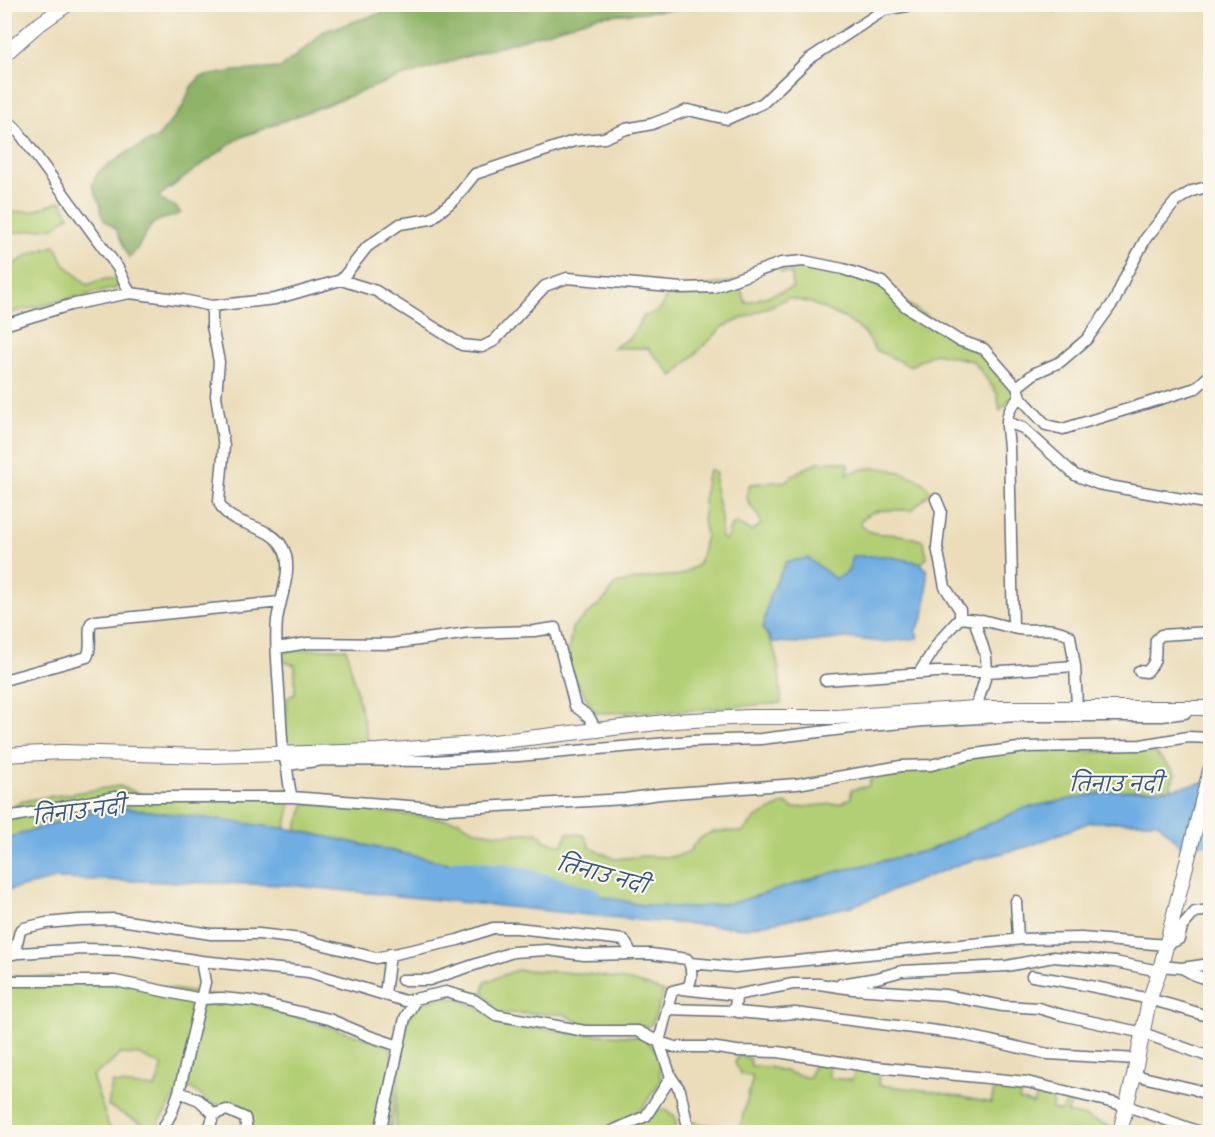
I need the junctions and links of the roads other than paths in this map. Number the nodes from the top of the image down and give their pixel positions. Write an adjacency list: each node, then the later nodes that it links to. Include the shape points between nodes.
1 (68, 4): 3 (street)
2 (918, 4): 6 (street, via 884,10 809,59 763,103 727,119 688,110 604,138 574,141 476,174 431,219 400,224 367,247)
3 (4, 55)
4 (4, 117): 7 (street, via 118,268)
5 (1210, 186): 11 (street, via 1176,201 1151,231 1115,300 1087,339 1060,362 1035,373)
6 (340, 280): 8 (street, via 275,299); 11 (street, via 376,291 462,345 482,347 494,341 545,286 567,278 714,287 781,263 804,261 882,282 905,306 958,340 984,349)
7 (130, 293): 8 (street); 9 (street, via 70,305)
8 (212, 306): 15 (street, via 219,362 216,396 224,446 220,507 270,533 283,547 287,565)
9 (4, 325)
10 (1210, 375): 11 (street, via 1196,388 1063,429 1046,424)
11 (1018, 392): 12 (street)
12 (1007, 422): 14 (street, via 1023,428 1075,475 1098,484); 18 (street)
13 (936, 499): 16 (street, via 942,511 938,548 945,588 960,610)
14 (1210, 504)
15 (280, 602): 20 (street); 25 (street, via 95,621 89,627 87,657)
16 (960, 618): 17 (street); 24 (street, via 940,640)
17 (977, 620): 18 (street); 23 (street)
18 (1013, 627): 21 (street, via 1058,630 1070,636)
19 (1210, 633): 22 (street, via 1161,635 1156,640 1153,666 1146,672)
20 (277, 648): 31 (street, via 308,643 391,644 468,633 555,628 575,706 589,717); 34 (street)
21 (1075, 666): 23 (street); 27 (street)
22 (1139, 671)
23 (987, 672): 24 (street); 29 (street)
24 (919, 674): 26 (street)
25 (4, 680)
26 (825, 680)
27 (1077, 707): 28 (street); 29 (street)
28 (1194, 707): 30 (street); 34 (street, via 1191,712 1162,716 1020,716 913,722 762,739 431,761)
29 (976, 708): 31 (street, via 674,721)
30 (1210, 708)
31 (597, 731): 34 (street)
32 (1210, 738): 36 (street, via 1188,737 1141,745 1026,747 797,784 625,799 447,809)
33 (4, 755): 34 (street, via 62,752)
34 (285, 759): 36 (street)
35 (1210, 770): 41 (street)
36 (292, 797): 37 (street, via 115,797)
37 (4, 818)
38 (1016, 901): 40 (street)
39 (1210, 910): 41 (street, via 1195,912 1182,927 1179,939)
40 (1018, 939): 41 (street, via 1081,938); 46 (street, via 735,967)
41 (1167, 945): 48 (street)
42 (9, 954): 43 (street, via 24,928 114,919 211,934 301,939 376,958); 45 (street, via 132,950)
43 (390, 954): 44 (street, via 458,940 493,927 624,940); 56 (street)
44 (632, 954): 46 (street, via 687,959); 51 (street, via 513,952 429,980)
45 (201, 961): 56 (street, via 309,972); 58 (street, via 205,982)
46 (690, 963): 55 (street, via 691,982)
47 (1210, 964): 49 (street)
48 (1160, 968): 49 (street); 54 (street, via 1053,957 1007,966 902,970); 60 (street)
49 (1182, 968): 52 (street)
50 (1032, 976): 60 (street)
51 (402, 980)
52 (1210, 980)
53 (4, 981): 58 (street, via 115,981)
54 (832, 986): 57 (street, via 793,984); 64 (street, via 945,995 1038,1008)
55 (682, 989): 57 (street); 61 (street, via 672,991)
56 (385, 994): 59 (street, via 405,1001)
57 (736, 995): 62 (street)
58 (201, 999): 66 (street, via 253,1001 288,1009 329,1019); 71 (street)
59 (416, 999): 65 (street, via 446,992 474,1000 496,1015 585,1031 638,1031); 66 (street, via 405,1018)
60 (1149, 1001): 63 (street); 64 (street)
61 (667, 1009): 62 (street); 65 (street)
62 (735, 1011): 68 (street, via 795,1013 960,1034 1048,1054)
63 (1210, 1017)
64 (1143, 1033): 67 (street); 68 (street)
65 (659, 1042): 70 (street); 73 (street, via 675,1047 778,1052 866,1066 1027,1082)
66 (399, 1046): 78 (street)
67 (1210, 1056)
68 (1138, 1059): 69 (street)
69 (1134, 1074): 72 (street); 73 (street)
70 (671, 1077): 79 (street, via 646,1116); 80 (street, via 680,1090)
71 (179, 1092): 74 (street, via 199,1100); 75 (street)
72 (1210, 1096)
73 (1127, 1106): 81 (street); 82 (street)
74 (214, 1114): 76 (street); 77 (street, via 227,1110 244,1118)
75 (161, 1132)
76 (208, 1132)
77 (247, 1132)
78 (380, 1132)
79 (610, 1132)
80 (688, 1132)
81 (1119, 1132)
82 (1200, 1132)

